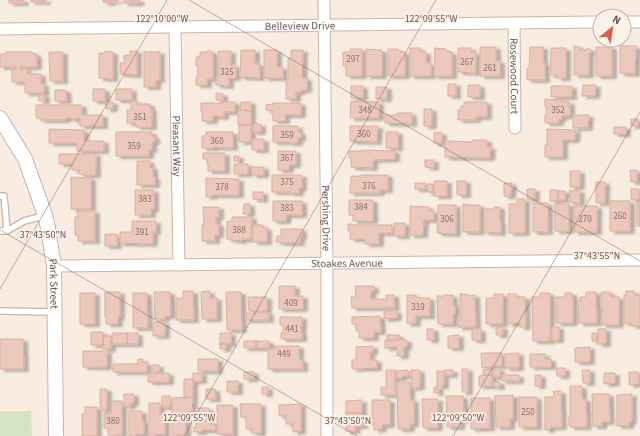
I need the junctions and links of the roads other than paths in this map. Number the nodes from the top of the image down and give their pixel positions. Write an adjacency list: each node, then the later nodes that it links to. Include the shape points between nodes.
1 (324, 0): 4 (street, Pershing Drive)
2 (592, 22): 3 (street, Belleview Drive)
3 (514, 23): 4 (street, Belleview Drive); 8 (street, Rosewood Court)
4 (324, 25): 5 (street, Belleview Drive); 14 (street, Pershing Drive)
5 (175, 27): 6 (street, Belleview Drive); 15 (street, Pleasant Way)
6 (0, 29)
7 (0, 118): 10 (street, Park Street, via 25,159)
8 (515, 128)
9 (0, 196): 11 (lane, via 4,196)
10 (45, 215): 11 (lane, via 24,221); 16 (street, Park Street)
11 (7, 231): 12 (lane)
12 (0, 232)
13 (640, 260): 14 (street, Stoakes Avenue)
14 (327, 264): 15 (street, Stoakes Avenue); 20 (street, Pershing Drive)
15 (179, 265): 16 (street, Stoakes Avenue)
16 (54, 266): 18 (street, Park Street)
17 (0, 311): 18 (lane)
18 (54, 312): 19 (street, Park Street)
19 (56, 436)
20 (327, 436)

